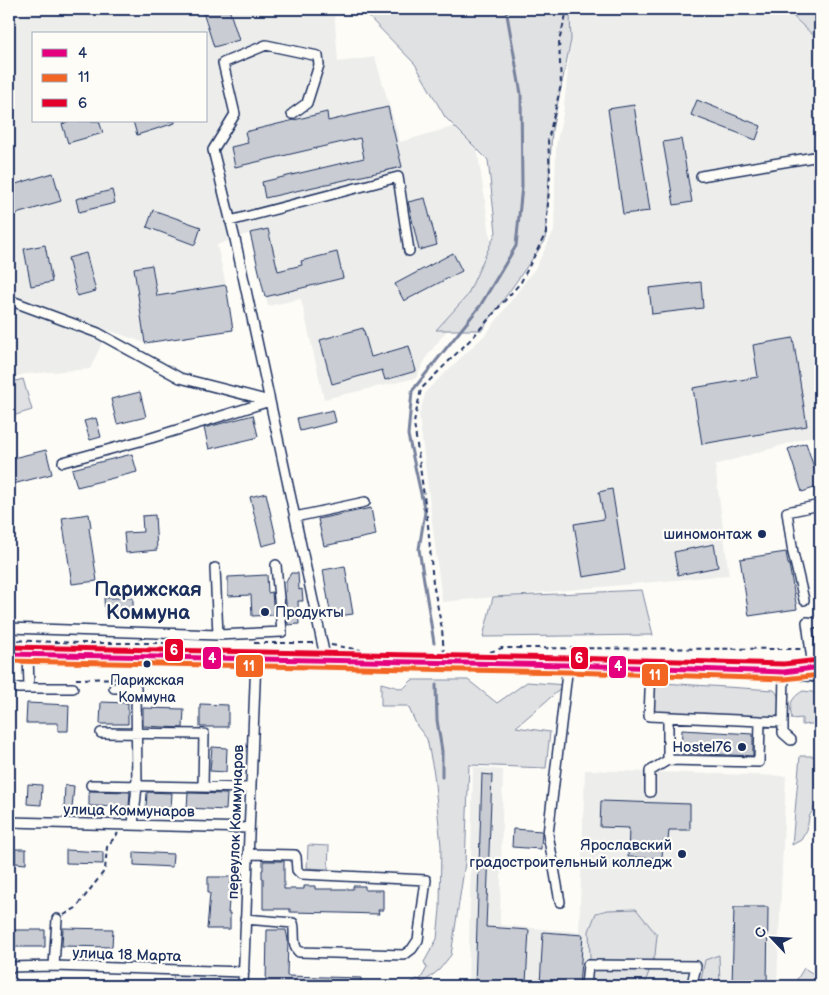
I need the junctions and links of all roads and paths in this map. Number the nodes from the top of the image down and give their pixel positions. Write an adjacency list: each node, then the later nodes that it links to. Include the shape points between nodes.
1 (571, 9): 34 (path, via 566,15 559,41 561,85 548,140 550,173 546,233 521,282 421,389 414,423)
2 (807, 9): 4 (path)
3 (817, 9): 4 (path)
4 (814, 14): 5 (path)
5 (820, 20)
6 (292, 114): 9 (street, via 307,103 319,66 318,56 266,45 223,64 235,114 213,150)
7 (820, 156): 8 (street)
8 (701, 176)
9 (230, 221): 10 (street, via 398,176); 12 (street)
10 (409, 252)
11 (9, 300): 12 (street, via 98,333 180,378)
12 (270, 401): 13 (street); 16 (street)
13 (62, 462)
14 (365, 502): 16 (street)
15 (820, 505): 19 (street, via 787,512)
16 (295, 516): 26 (street)
17 (276, 565): 22 (street, via 282,632)
18 (215, 568): 22 (street)
19 (804, 600)
20 (820, 624): 27 (street, via 807,622)
21 (9, 628): 22 (street)
22 (218, 635)
23 (9, 640): 24 (path)
24 (166, 643)
25 (253, 643): 26 (path)
26 (322, 644): 28 (path); 33 (street)
27 (811, 649): 29 (path, via 502,648); 38 (street)
28 (367, 651)
29 (488, 653)
30 (9, 654): 31 (main road)
31 (28, 654): 32 (main road); 40 (street)
32 (256, 659): 33 (main road); 53 (street, переулок Коммунаров)
33 (326, 661): 34 (main road)
34 (445, 664): 35 (main road)
35 (568, 665): 36 (main road); 60 (street, via 548,834)
36 (651, 668): 37 (main road); 43 (street, via 649,716)
37 (784, 672): 38 (main road); 45 (street)
38 (817, 672)
39 (9, 688): 40 (street)
40 (29, 688): 41 (street)
41 (73, 688)
42 (114, 688): 47 (street, via 136,688)
43 (668, 717): 44 (street); 49 (street)
44 (760, 721): 45 (street); 49 (street, via 759,762)
45 (782, 722): 48 (street, via 783,733)
46 (101, 732): 47 (street)
47 (136, 734): 51 (street); 52 (street, via 204,734)
48 (791, 740)
49 (668, 760): 54 (street, via 650,771)
50 (91, 785): 51 (street)
51 (137, 786): 52 (street); 57 (street)
52 (203, 787): 53 (street)
53 (251, 788): 58 (street, переулок Коммунаров)
54 (650, 792)
55 (9, 822): 56 (street, улица Коммунаров)
56 (124, 825): 57 (street, улица Коммунаров); 61 (path, via 107,847 105,870 76,908)
57 (134, 825): 58 (street, улица Коммунаров)
58 (249, 828): 59 (street, переулок Коммунаров)
59 (248, 854): 62 (street, переулок Коммунаров); 62 (street, via 294,855 301,874 426,880 418,940 404,955 299,952 293,923)
60 (560, 902)
61 (57, 919): 63 (street)
62 (246, 919): 65 (street, переулок Коммунаров)
63 (54, 966): 64 (street, улица 18 Марта); 65 (street, улица 18 Марта)
64 (9, 967)
65 (244, 972): 67 (street, переулок Коммунаров)
66 (692, 984): 68 (street, via 696,966 588,965)
67 (243, 986)
68 (586, 986)

